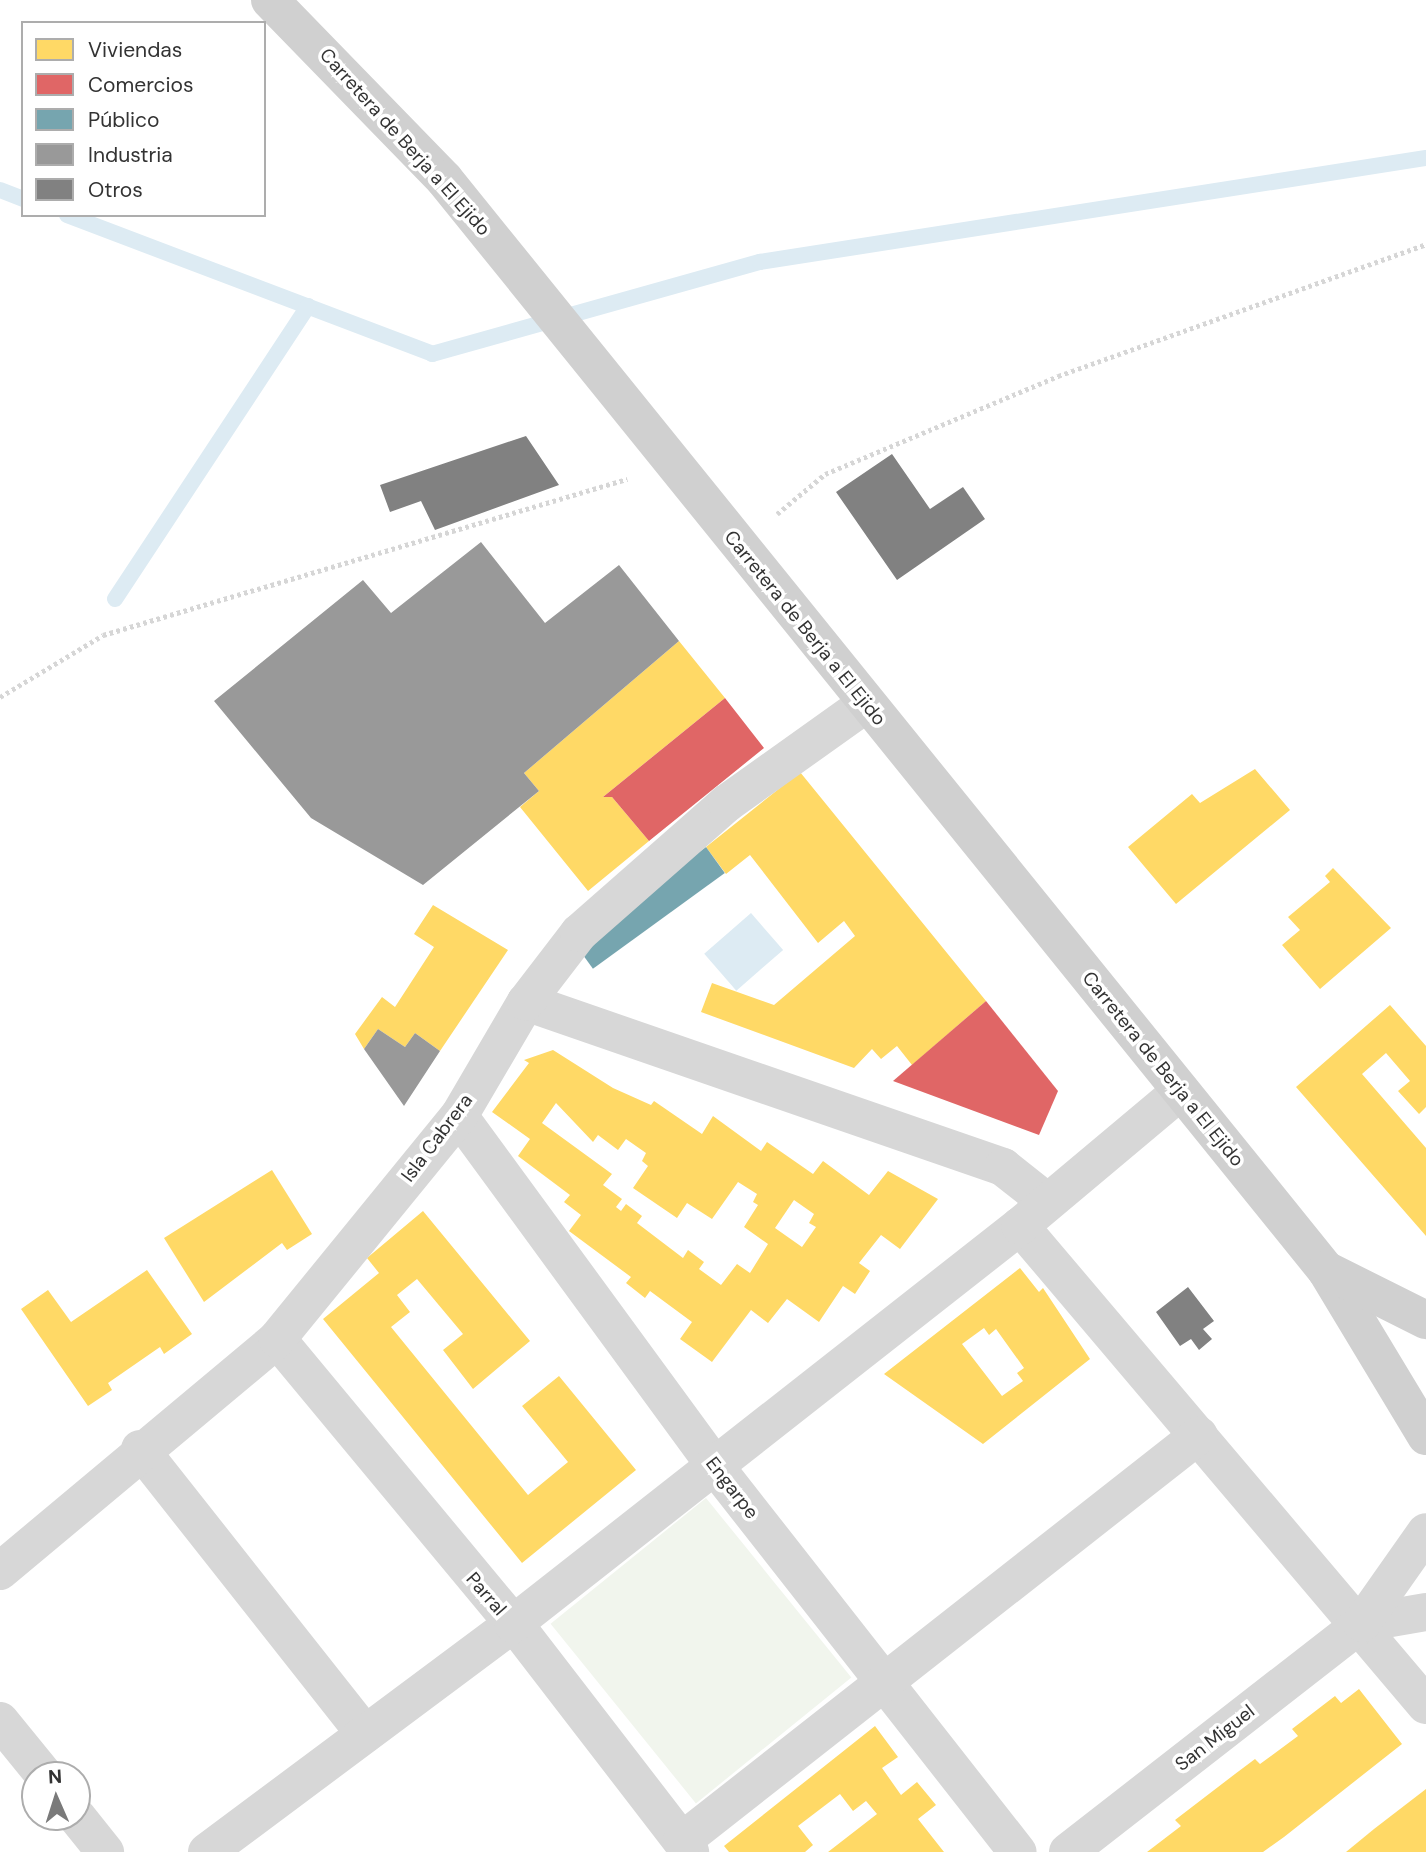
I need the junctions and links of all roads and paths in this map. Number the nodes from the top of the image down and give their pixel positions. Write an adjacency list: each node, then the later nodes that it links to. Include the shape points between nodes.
1 (270, 0): 3 (main road, Carretera de Berja a El Ejido, via 444,179)
2 (1426, 244): 4 (path, via 1058,376 825,474)
3 (673, 466): 4 (main road, Carretera de Berja a El Ejido); 5 (path, via 103,635)
4 (737, 545): 6 (main road, Carretera de Berja a El Ejido)
5 (0, 698)
6 (866, 704): 7 (street, Isla Cabrera, via 727,803 579,933); 8 (main road, Carretera de Berja a El Ejido)
7 (526, 1002): 9 (street, Isla Cabrera); 10 (street, via 1003,1167)
8 (1181, 1091): 10 (street); 11 (main road, Carretera de Berja a El Ejido)
9 (459, 1115): 13 (street, Isla Cabrera); 17 (street, Engarpe)
10 (1033, 1214): 14 (street); 17 (street)
11 (1326, 1270): 12 (main road, Carretera de Berja a El Ejido); 15 (main road, Carretera de Berja a El Ejido)
12 (1426, 1320)
13 (277, 1339): 16 (street, Isla Cabrera); 22 (street, Parral)
14 (1199, 1435): 21 (street); 23 (street)
15 (1426, 1436)
16 (139, 1449): 19 (street, Isla Cabrera); 26 (street)
17 (714, 1465): 22 (street); 23 (street, Engarpe)
18 (1426, 1532): 21 (street, San Miguel)
19 (0, 1571)
20 (1426, 1612): 21 (street, San Miguel)
21 (1362, 1623): 24 (street); 33 (street, San Miguel)
22 (513, 1624): 26 (street); 29 (street, Parral)
23 (887, 1685): 29 (street); 32 (street, Engarpe)
24 (1426, 1706)
25 (0, 1721): 27 (street)
26 (365, 1734): 31 (street)
27 (33, 1761)
28 (88, 1831): 30 (street)
29 (686, 1846)
30 (105, 1852)
31 (207, 1852)
32 (1017, 1852)
33 (1069, 1852)

